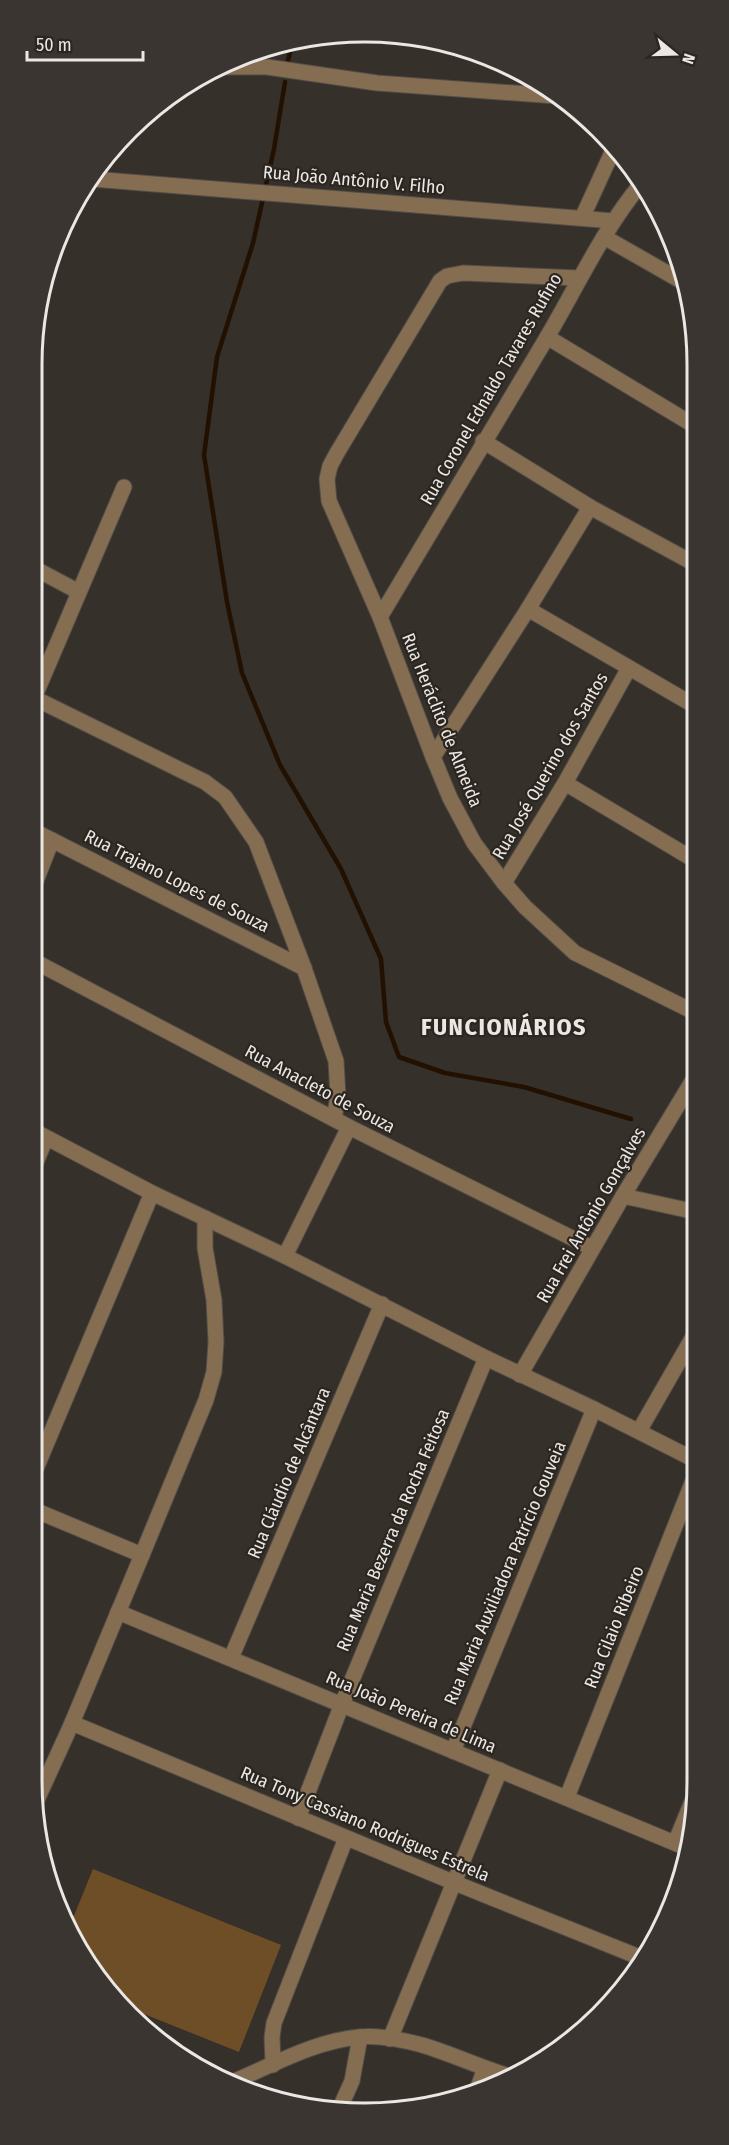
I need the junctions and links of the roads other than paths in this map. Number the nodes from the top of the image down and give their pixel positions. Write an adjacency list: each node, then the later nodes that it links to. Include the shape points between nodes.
1 (241, 67): 2 (street, via 267,67 377,83)
2 (542, 95)
3 (610, 156): 6 (street)
4 (100, 180): 6 (street, Rua João Antônio V. Filho)
5 (636, 190): 7 (street, Rua Coronel Ednaldo Tavares Rufino)
6 (582, 218): 7 (street, Rua João Antônio V. Filho)
7 (614, 221): 8 (street, Rua Coronel Ednaldo Tavares Rufino)
8 (604, 237): 9 (street); 10 (street, Rua Coronel Ednaldo Tavares Rufino)
9 (675, 277)
10 (579, 278): 11 (street, Rua Coronel Ednaldo Tavares Rufino); 20 (street, Rua Heráclito de Almeida, via 464,273 440,281 330,466 327,490 334,513)
11 (547, 337): 12 (street); 13 (street, Rua Coronel Ednaldo Tavares Rufino)
12 (687, 421)
13 (483, 441): 15 (street); 20 (street, Rua Coronel Ednaldo Tavares Rufino)
14 (124, 487): 18 (street)
15 (590, 507): 16 (street); 19 (street)
16 (687, 560)
17 (42, 572): 18 (street)
18 (79, 592): 22 (street)
19 (528, 609): 21 (street); 25 (street)
20 (380, 617): 25 (street, Rua Heráclito de Almeida)
21 (629, 668): 24 (street); 26 (street, Rua José Querino dos Santos)
22 (42, 676)
23 (42, 701): 33 (street, via 205,782 225,797 256,842)
24 (687, 701)
25 (433, 757): 31 (street, Rua Heráclito de Almeida, via 474,843)
26 (565, 783): 29 (street); 31 (street, Rua José Querino dos Santos)
27 (42, 835): 28 (street, Rua Trajano Lopes de Souza)
28 (52, 840): 30 (street); 33 (street, Rua Trajano Lopes de Souza)
29 (687, 856)
30 (42, 866)
31 (504, 884): 34 (street, Rua Heráclito de Almeida, via 575,953)
32 (42, 965): 36 (street, Rua Anacleto de Souza)
33 (304, 968): 36 (street, via 336,1062 338,1095)
34 (687, 1009)
35 (687, 1090): 42 (street, Rua Frei Antônio Gonçalves)
36 (334, 1119): 37 (street, Rua Anacleto de Souza)
37 (349, 1127): 45 (street, Rua Anacleto de Souza); 46 (street)
38 (42, 1136): 39 (street)
39 (46, 1138): 40 (street); 41 (street)
40 (42, 1148)
41 (152, 1192): 44 (street); 53 (street)
42 (623, 1196): 43 (street); 45 (street, Rua Frei Antônio Gonçalves)
43 (687, 1210)
44 (205, 1218): 46 (street); 57 (street, via 205,1248 214,1300 214,1372)
45 (592, 1248): 50 (street, Rua Frei Antônio Gonçalves)
46 (285, 1256): 47 (street)
47 (382, 1304): 49 (street); 59 (street, Rua Cláudio de Alcântara)
48 (687, 1347): 52 (street)
49 (486, 1358): 50 (street); 60 (street, Rua Maria Bezerra da Rocha Feitosa)
50 (520, 1375): 51 (street)
51 (594, 1409): 52 (street); 62 (street, Rua Maria Auxiliadora Patrício Gouveia)
52 (639, 1431): 54 (street)
53 (42, 1438)
54 (687, 1456)
55 (687, 1496): 65 (street, Rua Cilaio Ribeiro)
56 (42, 1513): 57 (street)
57 (142, 1555): 58 (street)
58 (118, 1612): 59 (street, Rua João Pereira de Lima); 61 (street)
59 (231, 1658): 60 (street, Rua João Pereira de Lima)
60 (342, 1704): 62 (street, Rua João Pereira de Lima); 66 (street, Rua Maria Bezerra da Rocha Feitosa)
61 (72, 1723): 64 (street); 66 (street, Rua Tony Cassiano Rodrigues Estrela)
62 (453, 1751): 63 (street, Rua João Pereira de Lima)
63 (500, 1770): 65 (street, Rua João Pereira de Lima); 69 (street)
64 (42, 1788)
65 (567, 1797): 68 (street, Rua João Pereira de Lima)
66 (298, 1818): 67 (street, Rua Tony Cassiano Rodrigues Estrela)
67 (346, 1838): 69 (street, Rua Tony Cassiano Rodrigues Estrela); 73 (street, via 274,2023)
68 (680, 1845)
69 (455, 1883): 70 (street, Rua Tony Cassiano Rodrigues Estrela); 72 (street)
70 (636, 1956)
71 (360, 2037): 72 (street); 73 (street, via 336,2041); 76 (street, via 352,2081)
72 (390, 2038): 74 (street, via 421,2045)
73 (273, 2065): 75 (street)
74 (497, 2074)
75 (241, 2078)
76 (342, 2102)

